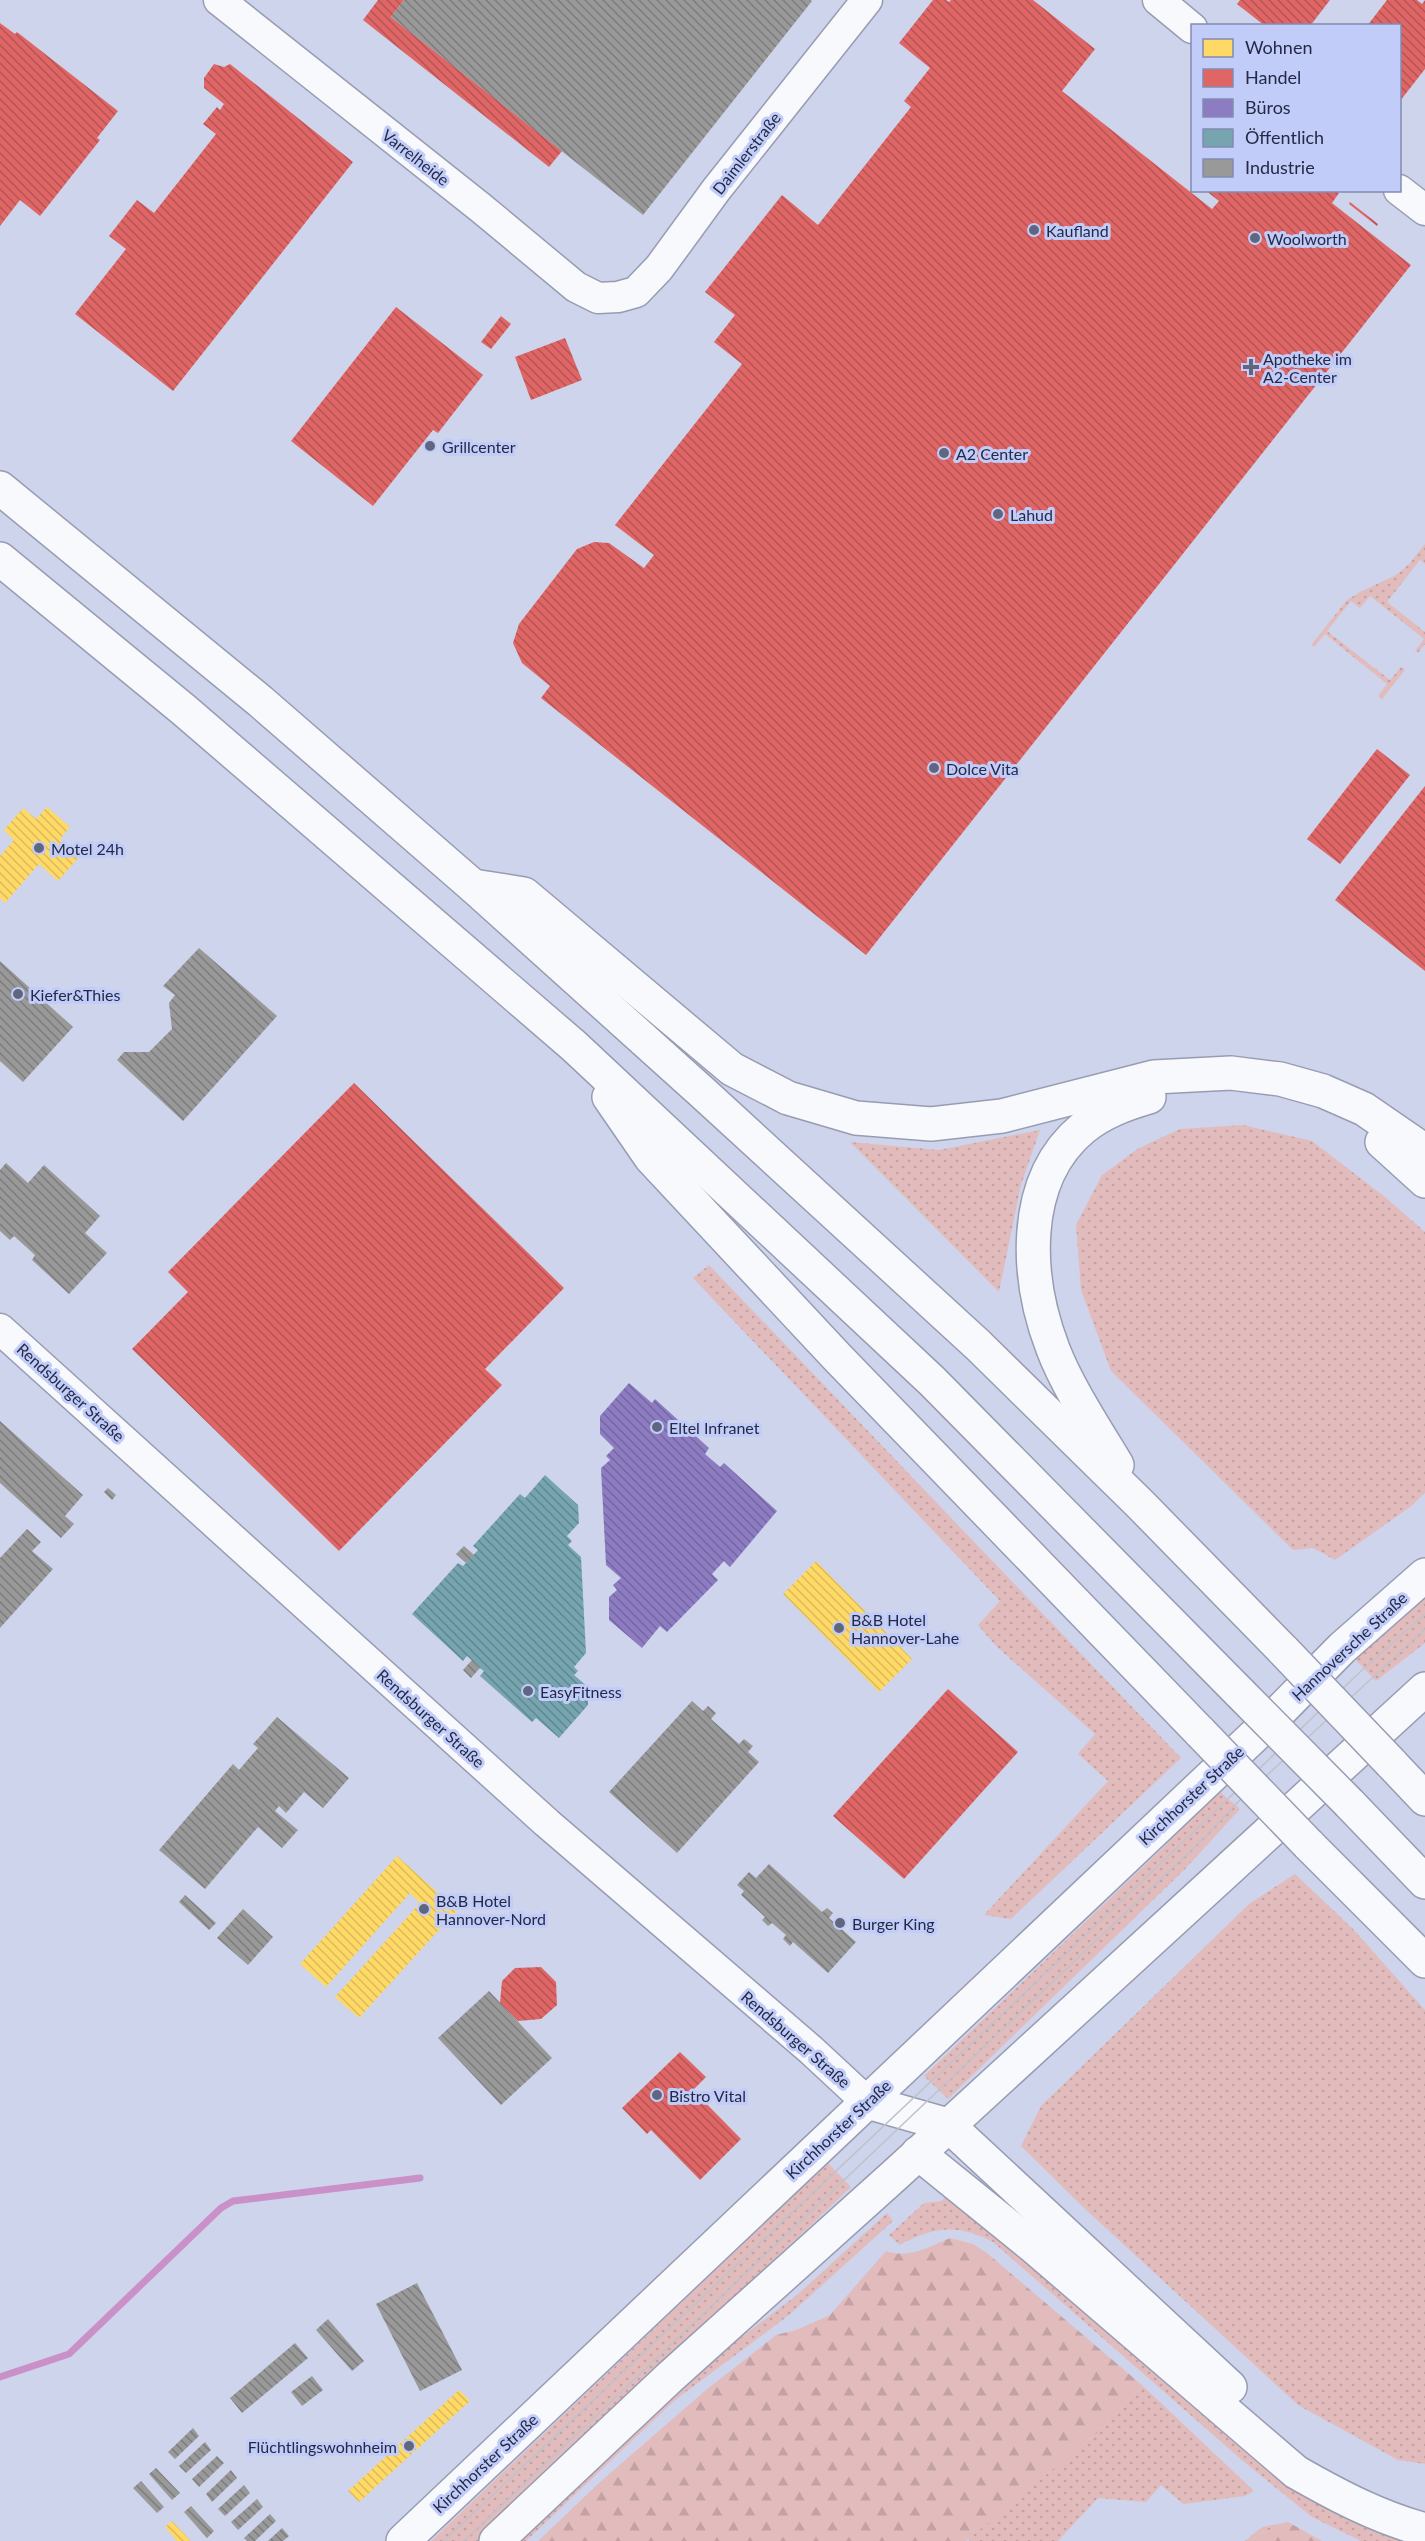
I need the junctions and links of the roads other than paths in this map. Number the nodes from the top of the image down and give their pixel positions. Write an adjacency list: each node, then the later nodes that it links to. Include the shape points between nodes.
1 (219, 0): 7 (street, Varrelheide, via 576,287 598,298)
2 (867, 0): 7 (street, Daimlerstraße, via 659,268 636,292)
3 (1158, 0): 4 (street)
4 (1191, 27)
5 (1401, 192): 6 (street)
6 (1425, 210)
7 (618, 297)
8 (0, 488): 10 (main road, via 260,701)
9 (0, 559): 11 (main road, via 184,710)
10 (473, 886): 12 (main road, via 524,894 732,1069 788,1098 856,1118 931,1124 978,1119 1154,1077 1232,1073 1280,1079 1323,1091 1364,1109); 15 (main road, via 970,1338)
11 (574, 1046): 20 (main road, bridge, via 932,1381); 21 (main road, bridge, via 651,1158 837,1357)
12 (1425, 1151)
13 (1425, 1182): 15 (main road, via 1357,1123 1318,1105 1277,1093 1231,1088 1158,1094 1116,1107 1083,1129 1056,1159 1037,1204 1032,1251 1036,1298 1053,1350 1090,1421)
14 (0, 1329): 22 (street, Rendsburger Straße, via 547,1823)
15 (1141, 1504): 19 (main road, bridge)
16 (1425, 1575): 18 (main road, Hannoversche Straße, via 1342,1648)
17 (1425, 1689): 23 (main road)
18 (1274, 1718): 22 (main road, Kirchhorster Straße)
19 (1425, 1798)
20 (1425, 1881)
21 (1425, 1961)
22 (867, 2102): 23 (main road); 24 (main road); 27 (main road, Kirchhorster Straße)
23 (948, 2125): 24 (main road); 25 (main road, via 1270,2424 1359,2486)
24 (918, 2153): 26 (main road, via 1296,2472 1345,2500 1392,2521); 28 (main road)
25 (1425, 2506)
26 (1425, 2530)
27 (403, 2541)
28 (496, 2541)

